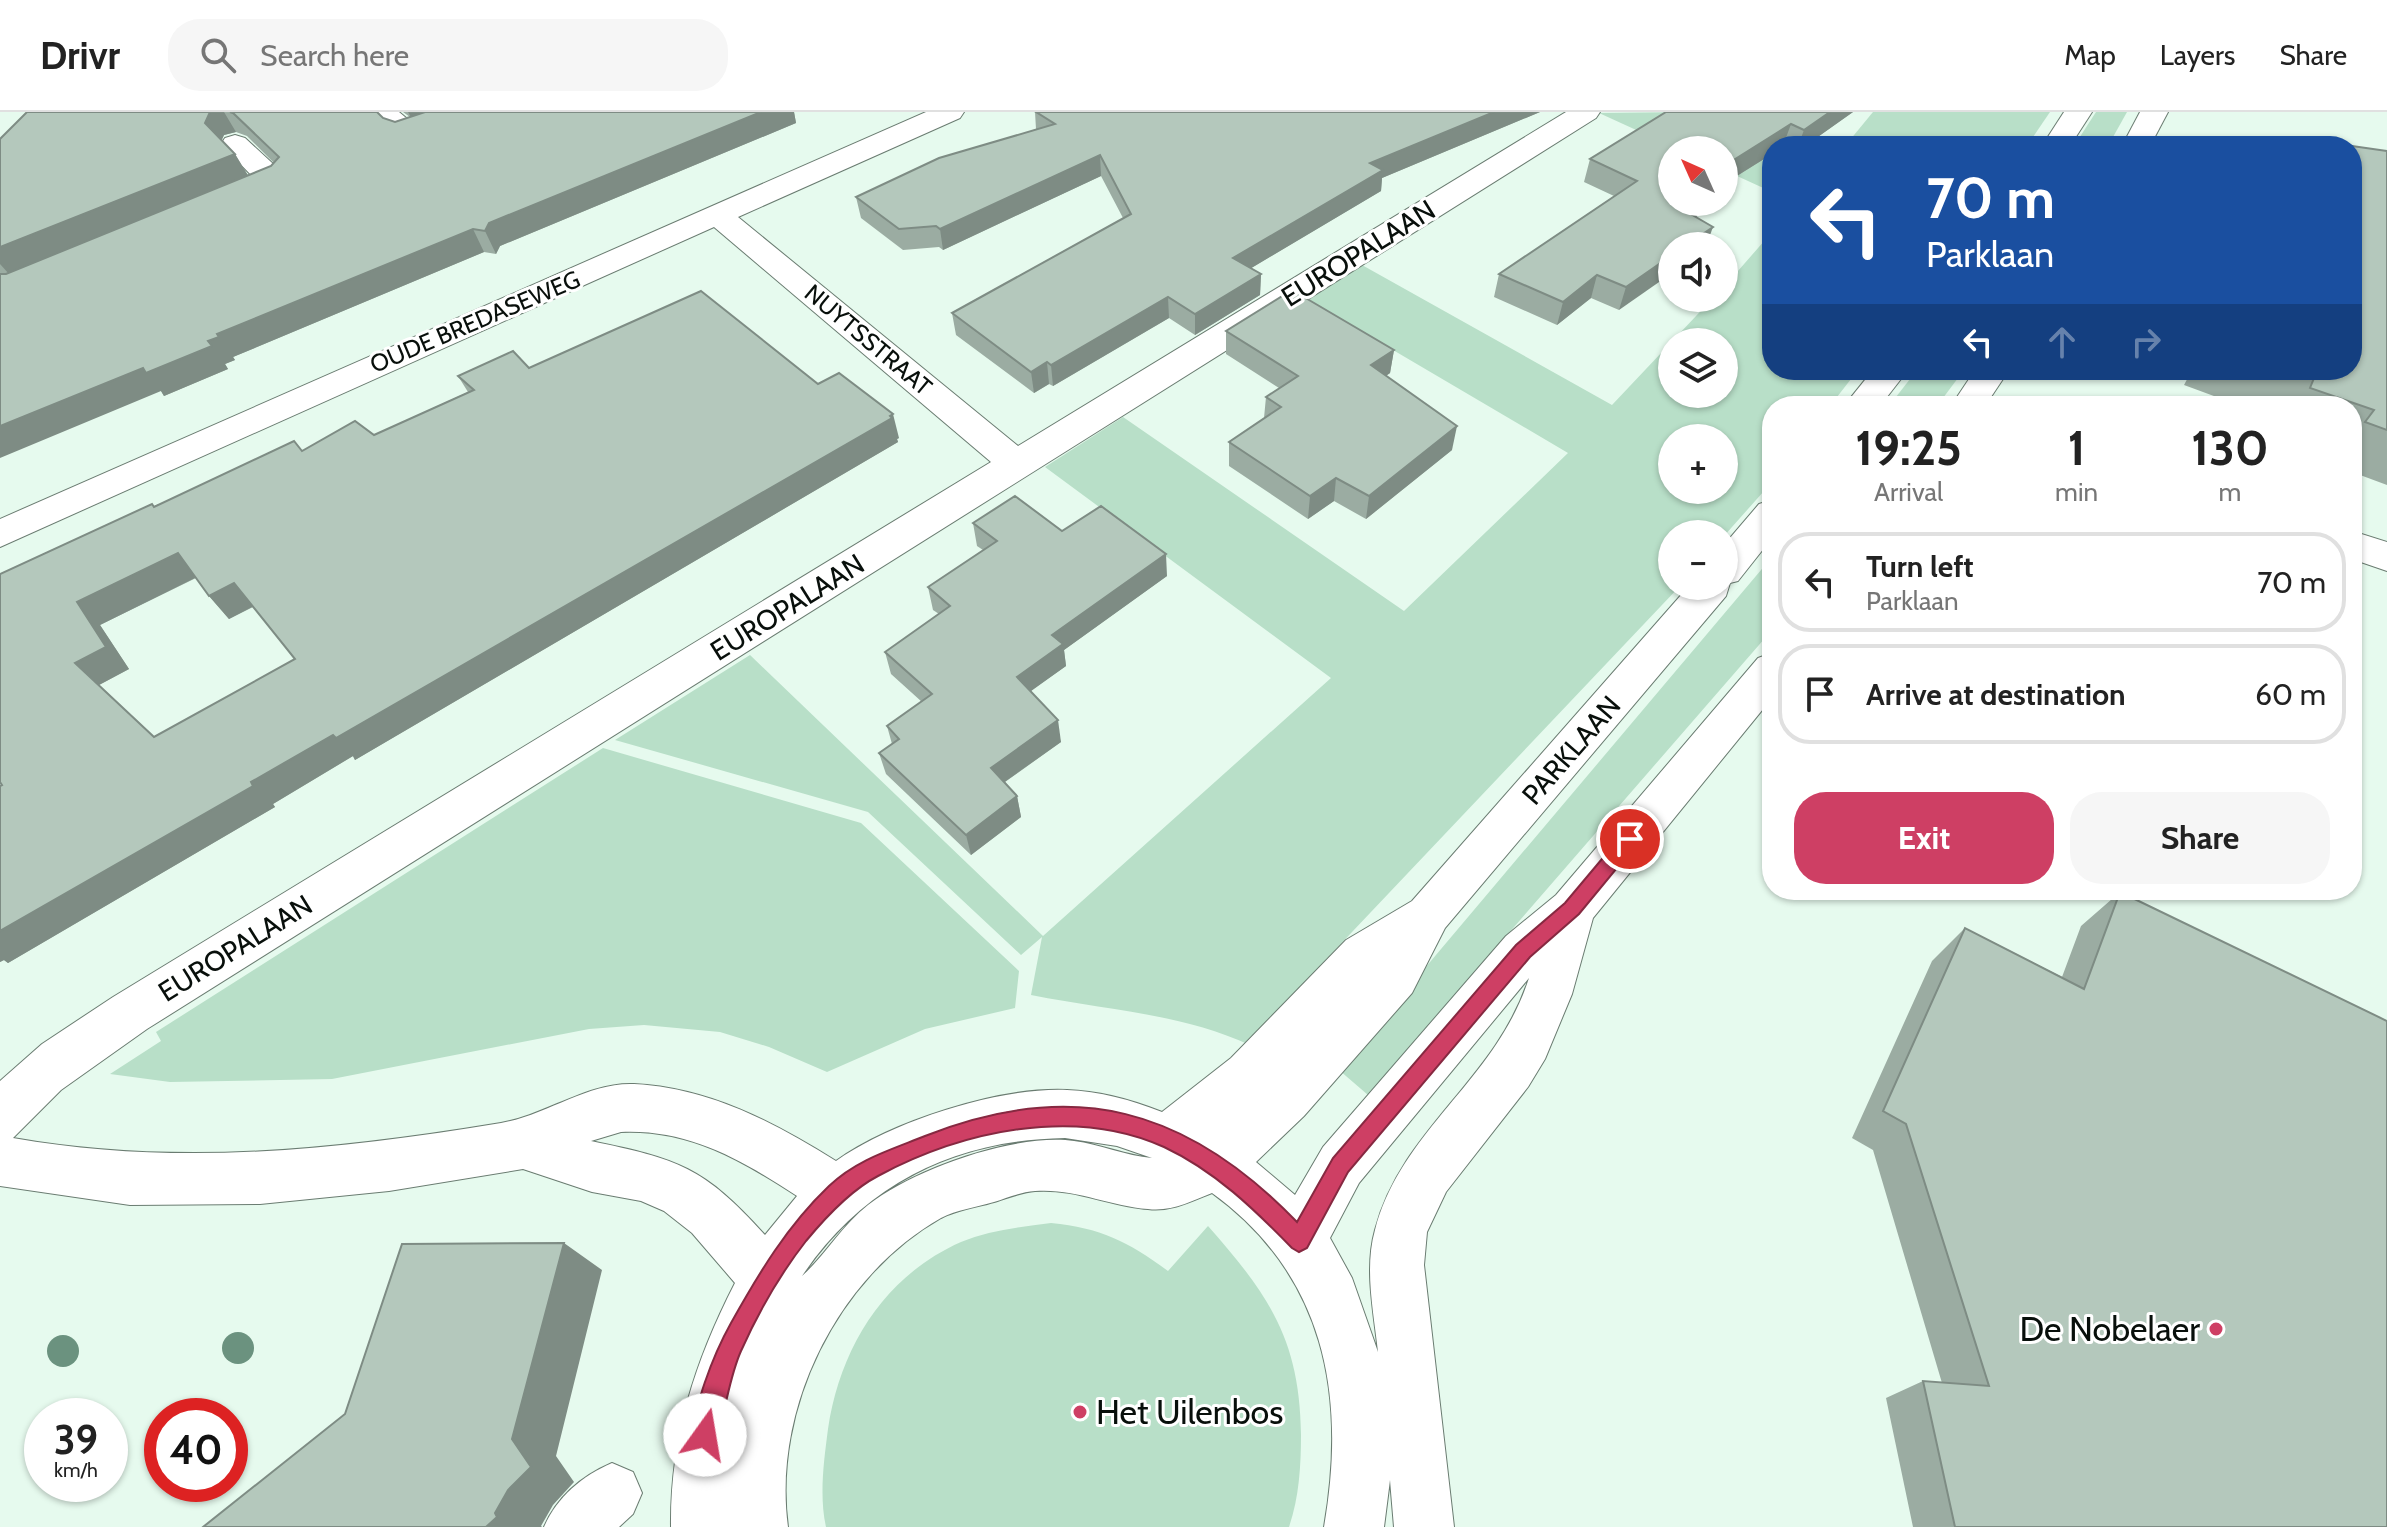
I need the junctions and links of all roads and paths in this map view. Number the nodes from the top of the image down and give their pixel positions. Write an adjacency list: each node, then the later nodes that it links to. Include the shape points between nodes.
1 (382, 112): 2 (street, via 407,133)
2 (466, 112)
3 (1586, 112): 14 (street, EUROPALAAN)
4 (2078, 112): 7 (street)
5 (2154, 112): 8 (street)
6 (937, 114): 11 (street, OUDE BREDASEWEG)
7 (2062, 136)
8 (2141, 136)
9 (235, 144): 10 (street, via 274,180)
10 (202, 210)
11 (719, 216): 14 (street, NUYTSSTRAAT); 16 (street, OUDE BREDASEWEG)
12 (1883, 380): 13 (street)
13 (1869, 396)
14 (1017, 465): 24 (street, EUROPALAAN, via 130,1013 16,1096)
15 (1762, 525): 18 (street)
16 (0, 534)
17 (2362, 548): 19 (street)
18 (1738, 554)
19 (2387, 557)
20 (1700, 600): 23 (street, PARKLAAN)
21 (1762, 681): 22 (street)
22 (1572, 909): 30 (street, via 1523,951 1341,1165); 36 (street, via 1544,1007 1527,1044 1418,1185 1399,1232 1397,1265)
23 (1429, 914): 25 (street, PARKLAAN, via 1363,955 1249,1075 1195,1121); 28 (street, PARKLAAN, via 1395,978 1286,1099)
24 (0, 1119)
25 (1166, 1137): 28 (street); 29 (street, via 1080,1115 1032,1116 964,1131 899,1154)
26 (524, 1144): 27 (street, via 345,1173 239,1181 88,1176); 29 (street, via 615,1108 668,1111 742,1132); 31 (street, via 592,1167 644,1176 683,1193 711,1214)
27 (0, 1161)
28 (1216, 1165): 30 (street, via 1258,1198); 32 (street, via 1178,1181 1149,1184 1073,1166 1032,1166 931,1194 885,1225 842,1269)
29 (838, 1192): 31 (street, via 799,1233)
30 (1299, 1241): 35 (street, via 1319,1269 1353,1365 1361,1433 1360,1501)
31 (769, 1277): 32 (street); 33 (street, via 731,1346 710,1409 701,1461)
32 (804, 1320): 34 (street, via 779,1372 760,1444)
33 (699, 1525)
34 (758, 1527)
35 (1354, 1527)
36 (1424, 1527)

